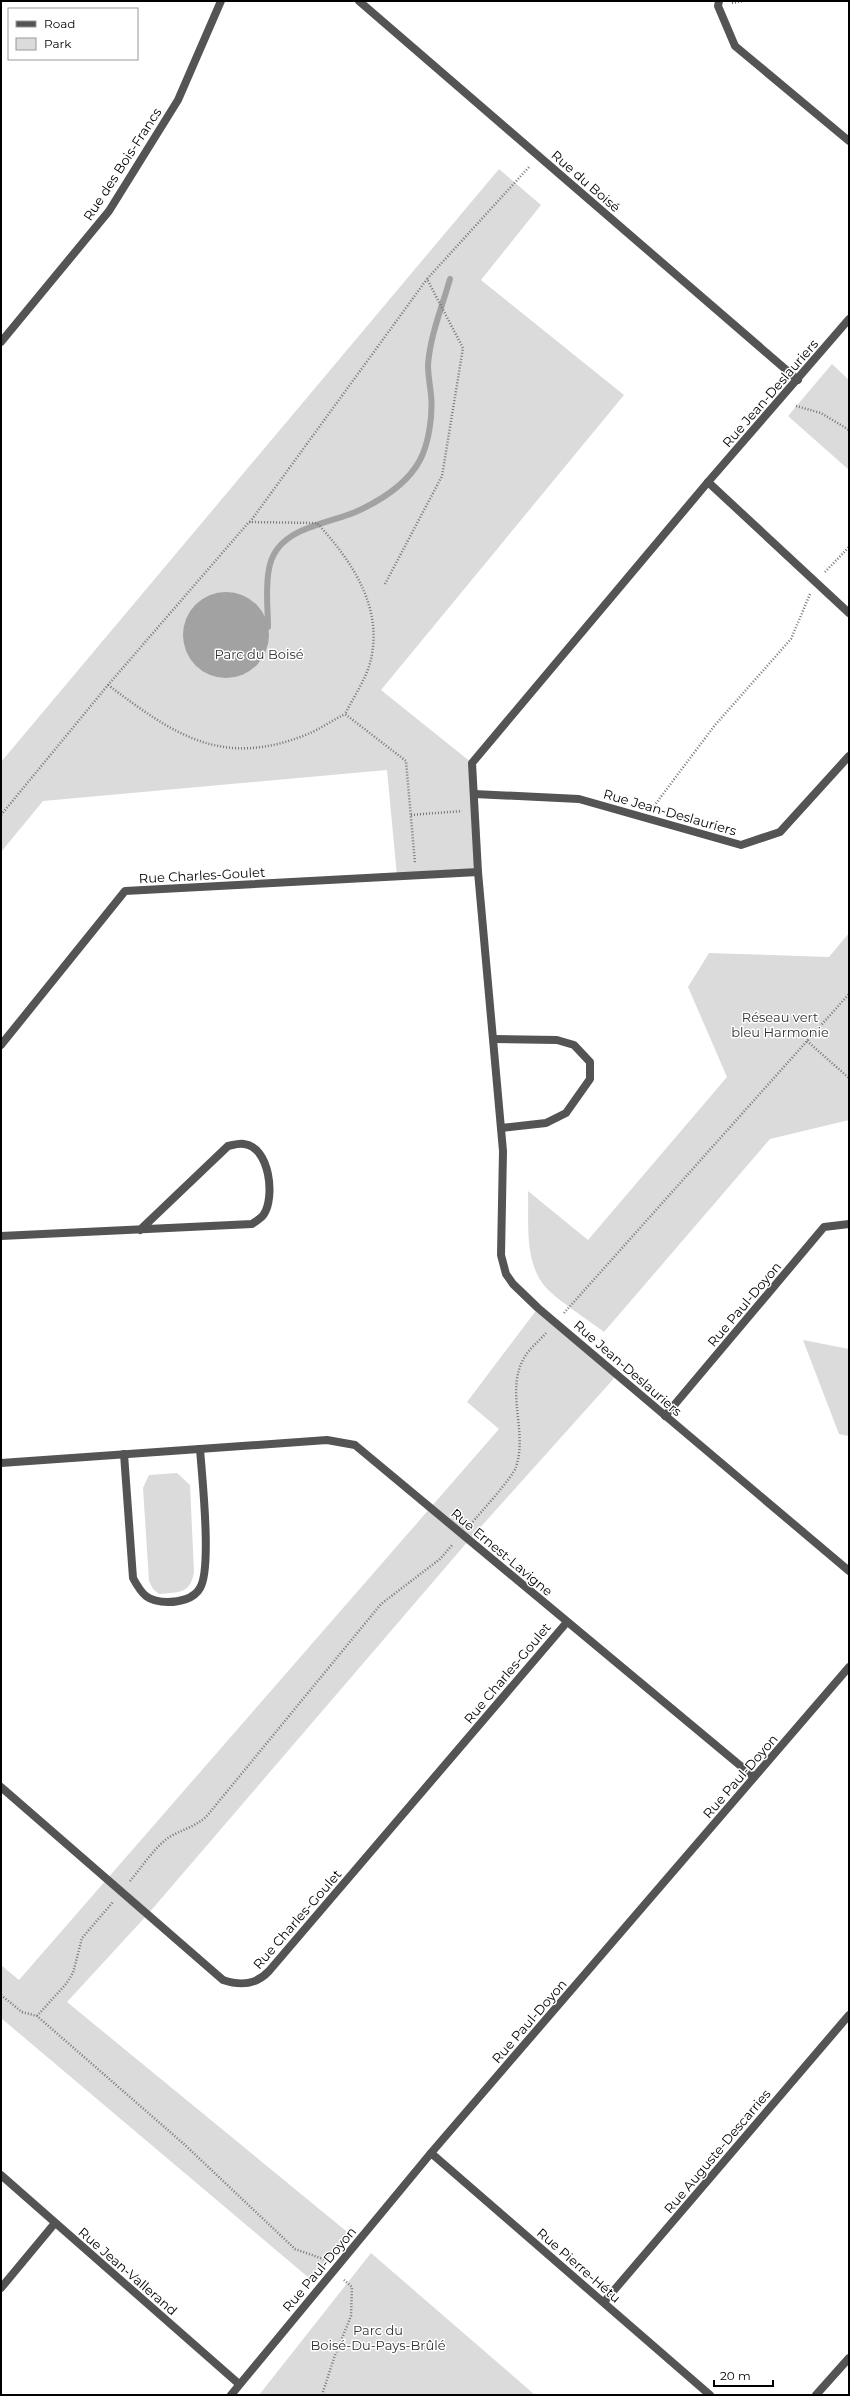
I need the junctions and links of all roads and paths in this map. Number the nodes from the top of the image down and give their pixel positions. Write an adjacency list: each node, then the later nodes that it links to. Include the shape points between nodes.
1 (221, 1): 8 (street, Rue des Bois-Francs, via 178,100 109,210)
2 (358, 1): 5 (street, Rue du Boisé)
3 (719, 1): 4 (street, via 718,6 734,46)
4 (849, 141)
5 (539, 156): 6 (path); 9 (street, Rue du Boisé)
6 (427, 279): 13 (path); 14 (path, via 463,348 442,476)
7 (849, 319): 9 (street, Rue Jean-Deslauriers)
8 (1, 342)
9 (798, 380): 12 (street, Rue Jean-Deslauriers)
10 (796, 406): 11 (path, via 821,413)
11 (849, 430)
12 (708, 482): 15 (street); 20 (street, Rue Jean-Deslauriers, via 472,763)
13 (249, 522): 17 (path); 18 (path, via 317,523 336,544 365,590 373,620 371,659 362,684)
14 (385, 584)
15 (849, 613)
16 (791, 639): 24 (path, via 715,725)
17 (108, 685): 18 (path, via 175,731 202,744 238,750 275,745 308,734); 22 (path)
18 (345, 714): 23 (path, via 406,761)
19 (849, 756): 24 (street, Rue Jean-Deslauriers, via 780,832 742,845)
20 (474, 794): 21 (street, Rue Jean-Deslauriers); 24 (street, Rue Jean-Deslauriers, via 580,799)
21 (474, 810): 23 (path); 25 (street, Rue Jean-Deslauriers)
22 (1, 815)
23 (411, 816): 26 (path)
24 (646, 818)
25 (478, 872): 26 (street, Rue Charles-Goulet); 27 (street, Rue Jean-Deslauriers)
26 (416, 875): 29 (street, Rue Charles-Goulet, via 125,892)
27 (494, 1039): 31 (street, Rue Jean-Deslauriers); 31 (street, via 557,1040 574,1045 590,1062 590,1079 566,1113 546,1123)
28 (807, 1041): 30 (path)
29 (1, 1045)
30 (849, 1078)
31 (501, 1128): 35 (street, Rue Jean-Deslauriers, via 501,1256 506,1274 532,1303)
32 (849, 1224): 35 (street, Rue Paul-Doyon, via 824,1228)
33 (140, 1230): 33 (street, via 252,1224 264,1216 269,1202 267,1164 254,1148 244,1144 228,1146); 34 (street)
34 (1, 1236)
35 (665, 1416): 39 (street, Rue Jean-Deslauriers)
36 (200, 1449): 37 (street, Rue Ernest-Lavigne); 37 (street, via 206,1567 200,1588 189,1598 169,1602 150,1600 139,1590 133,1578); 40 (street, Rue Ernest-Lavigne, via 327,1440 355,1445)
37 (124, 1454): 38 (street, Rue Ernest-Lavigne)
38 (1, 1463)
39 (849, 1571)
40 (567, 1622): 42 (street, Rue Ernest-Lavigne); 43 (street, Rue Charles-Goulet, via 269,1971 251,1984 236,1985 224,1980)
41 (849, 1667): 42 (street, Rue Paul-Doyon)
42 (754, 1777): 46 (street, Rue Paul-Doyon)
43 (1, 1787)
44 (1, 1996): 49 (path, via 22,2012 36,2016 185,2145 295,2249 325,2258)
45 (849, 2015): 51 (street, Rue Auguste-Descarries)
46 (432, 2153): 49 (street, Rue Paul-Doyon); 51 (street, Rue Pierre-Hétu)
47 (1, 2175): 48 (street, Rue Jean-Vallerand)
48 (55, 2223): 50 (street); 53 (street, Rue Jean-Vallerand)
49 (335, 2269): 53 (street, Rue Paul-Doyon); 55 (path, via 352,2287 351,2316)
50 (1, 2288)
51 (604, 2302): 56 (street, Rue Pierre-Hétu)
52 (849, 2358): 57 (street)
53 (239, 2384): 54 (street, Rue Paul-Doyon)
54 (231, 2395)
55 (322, 2395)
56 (710, 2395)
57 (816, 2395)

